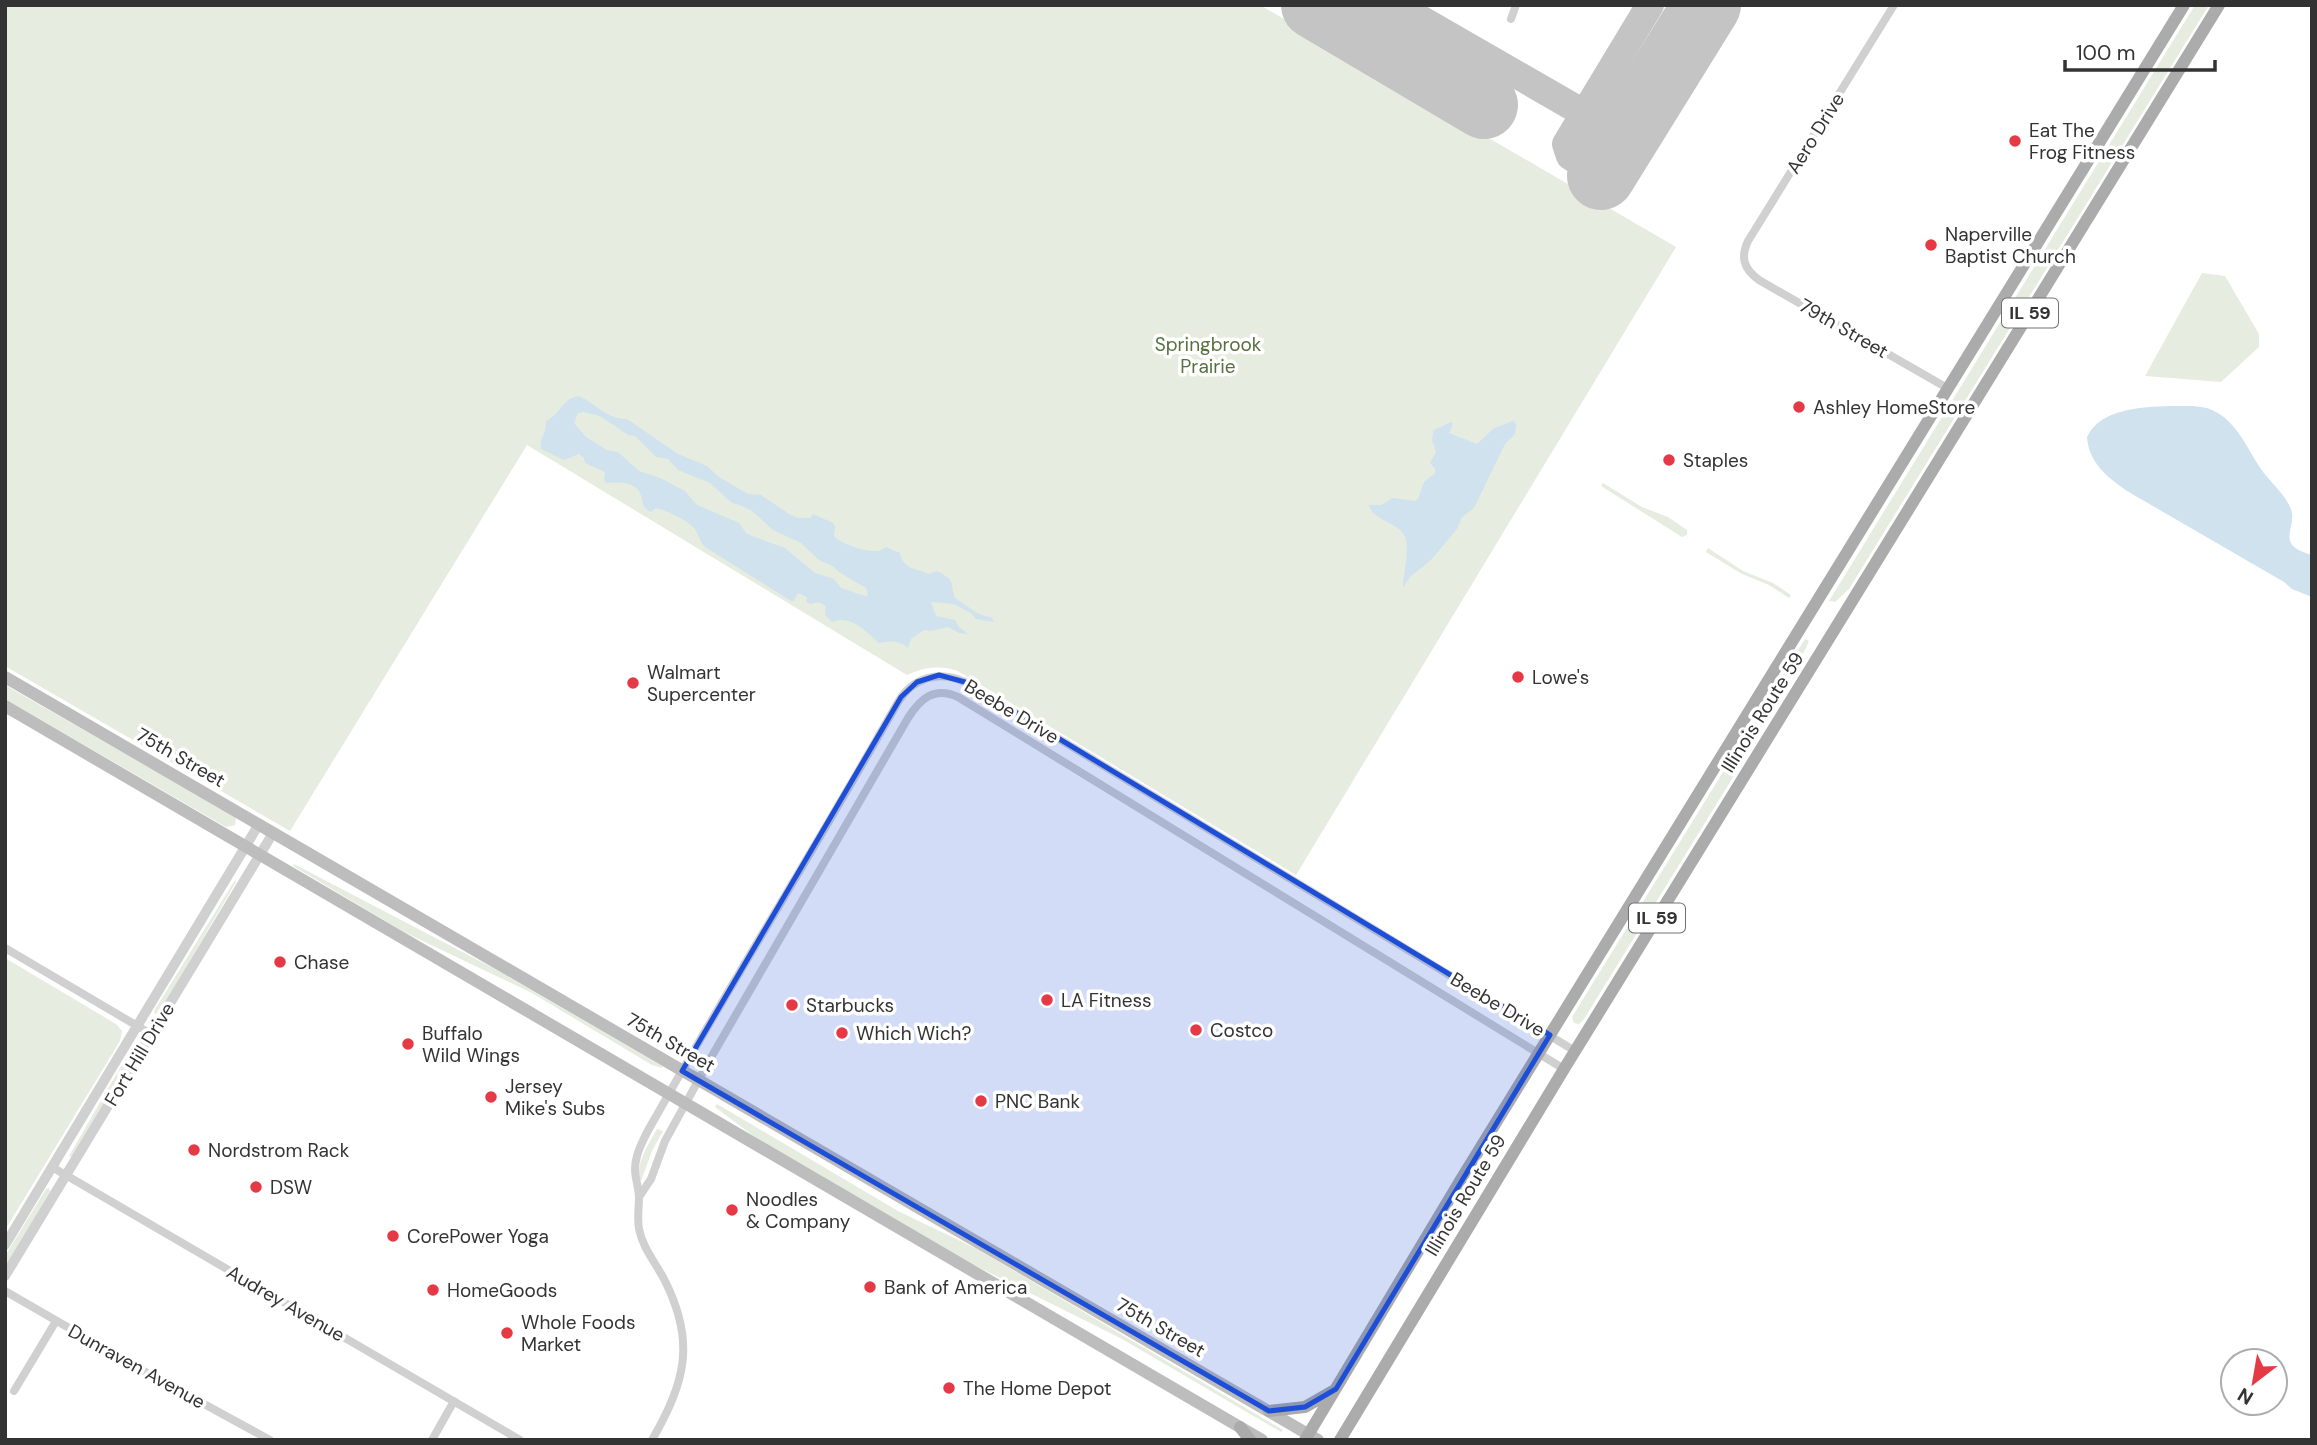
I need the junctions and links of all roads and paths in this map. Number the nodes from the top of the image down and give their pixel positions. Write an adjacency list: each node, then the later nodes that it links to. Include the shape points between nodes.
1 (1516, 5): 5 (street)
2 (1894, 5): 6 (street, Aero Drive, via 1748,241)
3 (2184, 5): 7 (main road, Illinois Route 59 / IL 59)
4 (2219, 5): 18 (main road, Illinois Route 59 / IL 59)
5 (1511, 19)
6 (1744, 263): 7 (street, 79th Street, via 1759,280)
7 (1949, 389): 17 (main road, Illinois Route 59 / IL 59)
8 (5, 677): 10 (main road, 75th Street)
9 (5, 706): 12 (main road)
10 (259, 824): 11 (main road, 75th Street); 12 (street, Fort Hill Drive)
11 (273, 833): 13 (street, Fort Hill Drive); 21 (main road, 75th Street)
12 (246, 846): 13 (main road); 15 (street, Fort Hill Drive)
13 (260, 854): 16 (street, Fort Hill Drive); 23 (main road)
14 (5, 948): 15 (street)
15 (137, 1025): 16 (street); 25 (street, Fort Hill Drive)
16 (151, 1034): 26 (street, Fort Hill Drive)
17 (1550, 1035): 18 (street, Beebe Drive); 19 (main road, Illinois Route 59 / IL 59); 21 (street, Beebe Drive, via 965,682 939,675 917,682 901,697)
18 (1575, 1051): 20 (main road, Illinois Route 59 / IL 59)
19 (1539, 1052): 20 (street, Beebe Drive); 22 (street, Beebe Drive, via 958,697 937,693 919,702 908,718); 32 (main road, Illinois Route 59 / IL 59)
20 (1564, 1069): 44 (main road, Illinois Route 59 / IL 59)
21 (682, 1071): 22 (main road, 75th Street); 23 (street, Beebe Drive)
22 (698, 1080): 24 (street, Beebe Drive); 35 (main road, 75th Street)
23 (668, 1094): 24 (main road); 27 (street, Beebe Drive, via 638,1153 634,1177)
24 (685, 1104): 27 (street, Beebe Drive); 36 (main road)
25 (52, 1167): 26 (street, Audrey Avenue); 28 (street, Fort Hill Drive)
26 (66, 1175): 29 (street, Fort Hill Drive); 34 (street, Audrey Avenue)
27 (639, 1197): 41 (street, Beebe Drive, via 640,1232 676,1306 684,1356 679,1384)
28 (5, 1245)
29 (5, 1276)
30 (5, 1290): 31 (street, Dunraven Avenue)
31 (56, 1321): 33 (street); 38 (street, Dunraven Avenue)
32 (1336, 1389): 35 (main road, via 1305,1407); 37 (main road, Illinois Route 59 / IL 59)
33 (14, 1391)
34 (454, 1401): 39 (street); 40 (street, Audrey Avenue)
35 (1269, 1411): 37 (main road, 75th Street)
36 (1240, 1427): 42 (main road); 43 (main road)
37 (1310, 1438)
38 (270, 1440)
39 (432, 1440)
40 (520, 1440)
41 (652, 1440)
42 (1250, 1440)
43 (1262, 1440)
44 (1340, 1440)

